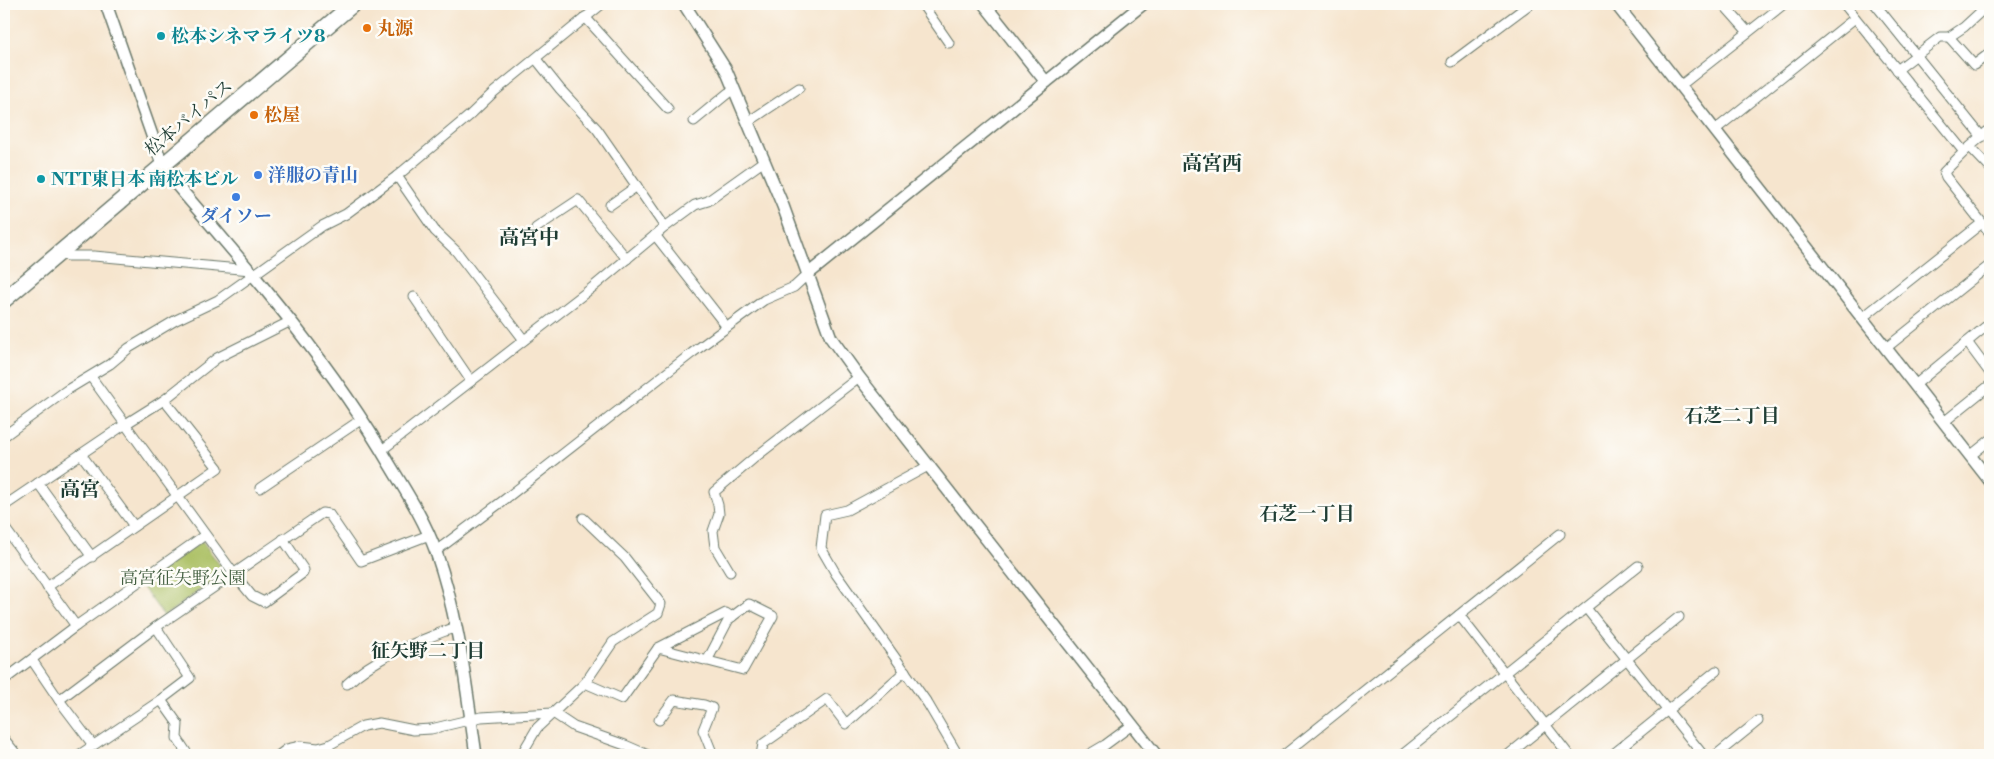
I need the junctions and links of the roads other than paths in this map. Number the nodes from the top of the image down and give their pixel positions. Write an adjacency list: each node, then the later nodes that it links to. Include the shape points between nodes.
1 (106, 4): 37 (street)
2 (353, 4): 37 (highway, 松本バイパス)
3 (602, 4): 15 (street)
4 (684, 4): 31 (street, via 726,70)
5 (922, 4): 19 (street)
6 (984, 4): 25 (street)
7 (1143, 4): 25 (street)
8 (1530, 4): 23 (street)
9 (1616, 4): 26 (street)
10 (1723, 4): 17 (street)
11 (1784, 4): 17 (street)
12 (1844, 4): 16 (street)
13 (1875, 4): 21 (street)
14 (1989, 4): 18 (street)
15 (585, 17): 22 (street); 29 (street)
16 (1855, 18): 24 (street); 33 (street)
17 (1748, 32): 26 (street)
18 (1949, 37): 20 (street, via 1974,65); 21 (street, via 1940,37)
19 (949, 43)
20 (1990, 53)
21 (1917, 56): 24 (street); 34 (street)
22 (536, 59): 39 (street); 40 (street, via 597,129)
23 (1452, 62)
24 (1897, 70): 35 (street)
25 (1046, 82): 51 (street)
26 (1680, 86): 33 (street)
27 (799, 88): 31 (street)
28 (728, 93): 30 (street)
29 (668, 109)
30 (694, 121)
31 (748, 122): 36 (street)
32 (1990, 129): 34 (street)
33 (1715, 130): 54 (street)
34 (1982, 137): 35 (street)
35 (1967, 149): 38 (street); 42 (street, via 1944,172)
36 (764, 161): 43 (street); 51 (street)
37 (162, 164): 47 (highway, 松本バイパス); 50 (street)
38 (1990, 168)
39 (397, 176): 50 (street, via 346,214); 58 (street, via 435,231 456,251)
40 (637, 186): 41 (street); 43 (street)
41 (610, 204)
42 (1982, 223): 45 (street); 54 (street)
43 (665, 227): 46 (street)
44 (536, 228): 48 (street, via 578,200)
45 (1990, 233)
46 (655, 235): 48 (street); 57 (street)
47 (59, 254): 50 (street); 53 (highway, 松本バイパス)
48 (627, 259): 58 (street)
49 (1990, 266): 60 (street)
50 (252, 272): 55 (street); 62 (street, via 218,300 159,329)
51 (808, 274): 57 (street, via 794,287 764,300); 63 (street, via 831,338)
52 (414, 297): 64 (street)
53 (4, 300)
54 (1862, 318): 60 (street)
55 (291, 321): 67 (street, via 217,358); 68 (street)
56 (1990, 323): 59 (street)
57 (727, 327): 89 (street)
58 (524, 340): 64 (street)
59 (1967, 342): 61 (street); 65 (street)
60 (1886, 348): 65 (street)
61 (1990, 373)
62 (91, 377): 70 (street); 71 (street, via 67,390)
63 (859, 377): 76 (street); 92 (street, via 714,492 719,514 713,531 715,547)
64 (472, 381): 73 (street)
65 (1915, 385): 69 (street)
66 (1990, 385): 69 (street)
67 (164, 400): 70 (street); 80 (street, via 218,468)
68 (362, 419): 73 (street); 79 (street)
69 (1944, 422): 75 (street)
70 (124, 424): 74 (street); 80 (street)
71 (4, 436)
72 (1990, 440): 75 (street)
73 (382, 450): 87 (street)
74 (81, 454): 78 (street); 83 (street)
75 (1970, 456): 77 (street)
76 (930, 465): 106 (street, via 847,510 825,516 821,548); 119 (street)
77 (1990, 481)
78 (38, 483): 81 (street); 90 (street)
79 (260, 488)
80 (177, 496): 83 (street); 86 (street)
81 (4, 506)
82 (583, 518): 110 (street, via 625,558 661,604 658,613 613,642)
83 (134, 526): 90 (street)
84 (4, 527): 94 (street)
85 (1560, 534): 96 (street)
86 (205, 535): 93 (street); 99 (street)
87 (429, 535): 88 (street, via 361,561 329,514 322,513); 89 (street)
88 (283, 539): 93 (street); 93 (street, via 304,570 303,574 264,602 252,596)
89 (436, 551): 101 (street)
90 (92, 557): 94 (street)
91 (1638, 566): 95 (street)
92 (730, 572)
93 (234, 574): 100 (street)
94 (47, 587): 99 (street)
95 (1586, 608): 103 (street); 108 (street)
96 (1459, 615): 108 (street); 135 (street)
97 (732, 617): 102 (street, via 726,613); 105 (street); 105 (street, via 749,604 773,616 743,670)
98 (1679, 617): 103 (street)
99 (76, 626): 104 (street)
100 (156, 627): 112 (street); 113 (street, via 190,678)
101 (456, 627): 111 (street, via 389,656); 116 (street)
102 (658, 648): 105 (street); 110 (street, via 622,699)
103 (1626, 658): 114 (street); 120 (street)
104 (32, 660): 109 (street); 112 (street)
105 (707, 661)
106 (905, 671): 131 (street, via 846,724 827,699 763,744); 132 (street)
107 (1716, 672): 114 (street)
108 (1504, 673): 120 (street); 136 (street)
109 (4, 680)
110 (585, 683): 115 (street)
111 (347, 684)
112 (59, 700): 122 (street)
113 (161, 700): 122 (street); 125 (street, via 178,724 177,738)
114 (1667, 711): 139 (street); 140 (street)
115 (553, 713): 116 (street); 128 (street, via 537,728); 129 (street, via 574,727)
116 (471, 720): 126 (street, via 414,730 380,723 363,726 329,745 318,748 301,746 287,749); 127 (street)
117 (658, 720): 130 (street, via 674,700 712,708 702,730)
118 (1758, 722): 141 (street)
119 (1132, 725): 133 (street); 134 (street)
120 (1546, 725): 137 (street); 138 (street)
121 (4, 739): 123 (street)
122 (93, 745): 124 (street)
123 (17, 755)
124 (79, 755)
125 (188, 755)
126 (280, 755)
127 (476, 755)
128 (521, 755)
129 (648, 755)
130 (713, 755)
131 (761, 755)
132 (958, 755)
133 (1088, 755)
134 (1156, 755)
135 (1284, 755)
136 (1402, 755)
137 (1508, 755)
138 (1569, 755)
139 (1612, 755)
140 (1703, 755)
141 (1716, 755)

